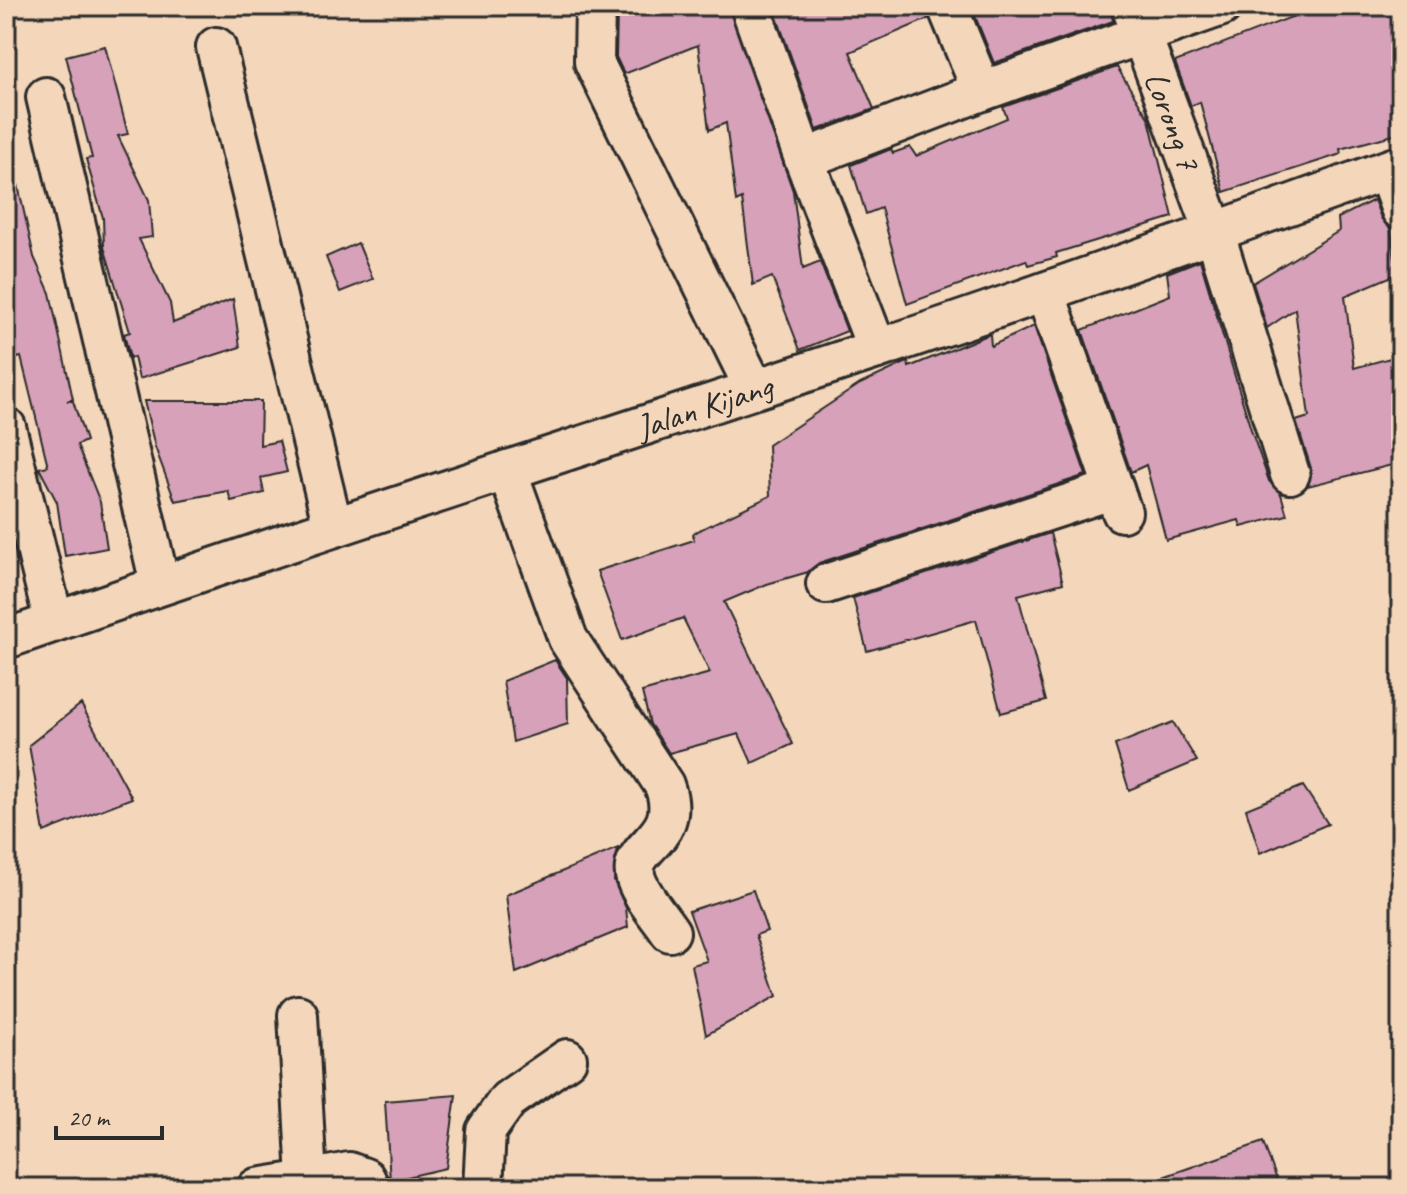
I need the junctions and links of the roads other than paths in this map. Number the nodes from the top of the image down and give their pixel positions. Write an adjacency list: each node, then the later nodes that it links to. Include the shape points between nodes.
1 (595, 6): 15 (street, via 594,62)
2 (750, 6): 9 (street)
3 (947, 6): 7 (street)
4 (1222, 6): 5 (street)
5 (1137, 21): 7 (street); 12 (street, Lorong 7)
6 (216, 47): 19 (street)
7 (982, 91): 9 (street)
8 (46, 97): 20 (street)
9 (804, 159): 14 (street)
10 (1394, 168): 11 (street); 12 (street, Jalan Kijang)
11 (1401, 210)
12 (1215, 234): 13 (street, Jalan Kijang); 18 (street, Lorong 7)
13 (1045, 292): 14 (street, Jalan Kijang); 21 (street, via 1118,502)
14 (877, 349): 15 (street, Jalan Kijang)
15 (754, 388): 17 (street, Jalan Kijang)
16 (6, 427): 22 (street)
17 (507, 470): 19 (street, Jalan Kijang); 24 (street, via 568,639 670,802 670,818 635,870 636,881)
18 (1290, 474)
19 (333, 527): 20 (street, Jalan Kijang)
20 (160, 584): 22 (street, Jalan Kijang)
21 (826, 584)
22 (54, 622): 23 (street, Jalan Kijang)
23 (6, 639)
24 (670, 932)
25 (298, 1015): 27 (street)
26 (567, 1059): 30 (street, via 508,1100 486,1131)
27 (307, 1180): 28 (street); 29 (street, via 349,1172 365,1178)
28 (257, 1188)
29 (370, 1188)
30 (483, 1188)

